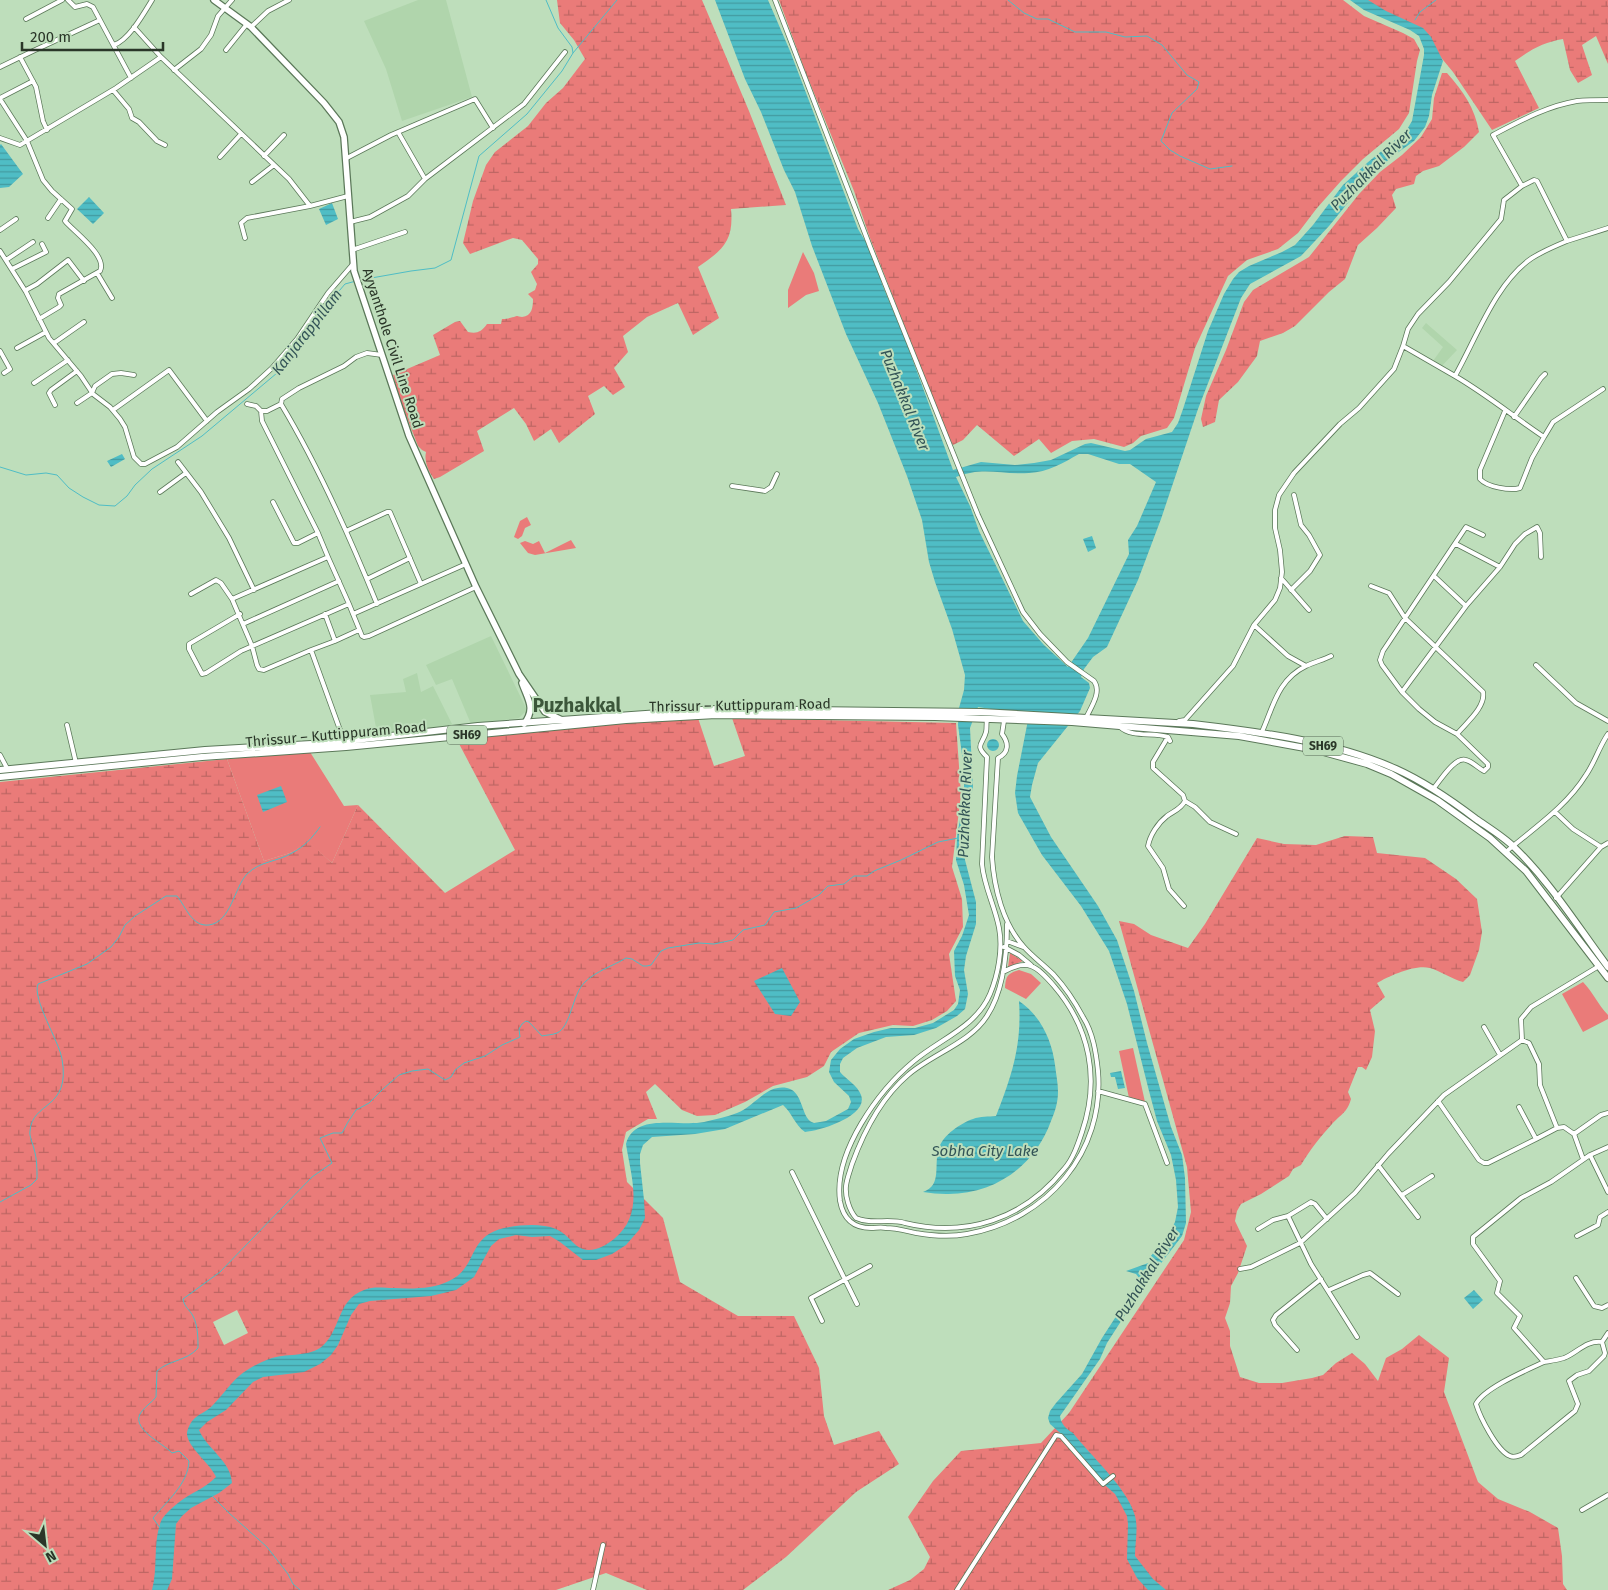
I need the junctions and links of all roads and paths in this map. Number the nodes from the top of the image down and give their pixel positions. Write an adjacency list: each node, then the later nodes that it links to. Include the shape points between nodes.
1 (62, 0): 9 (street)
2 (68, 0): 10 (street, via 75,7 90,5)
3 (152, 0): 12 (street)
4 (214, 0): 8 (main road, Ayyanthole Civil Line Road)
5 (232, 0): 8 (street)
6 (289, 0): 11 (street)
7 (775, 0): 142 (street, via 945,434 1023,612 1067,662 1098,685)
8 (226, 8): 11 (main road, Ayyanthole Civil Line Road); 19 (street, via 218,16 201,49)
9 (26, 19)
10 (100, 20): 13 (street); 16 (street)
11 (249, 26): 14 (street); 35 (main road, Ayyanthole Civil Line Road, via 339,122)
12 (134, 27): 13 (street); 17 (street)
13 (114, 45): 20 (street)
14 (226, 50)
15 (565, 52): 25 (street, via 530,98)
16 (20, 57): 18 (street); 21 (street)
17 (161, 57): 19 (street); 20 (street)
18 (0, 68)
19 (174, 70): 28 (street)
20 (131, 78): 22 (street)
21 (33, 81): 23 (street); 26 (street)
22 (113, 90): 26 (street); 32 (street, via 135,121)
23 (0, 99): 31 (street)
24 (1608, 100): 39 (street, via 1561,105 1529,116 1493,135)
25 (493, 128): 27 (street, via 475,99); 37 (street)
26 (47, 130): 31 (street)
27 (398, 132): 35 (street); 37 (street)
28 (240, 134): 33 (street); 34 (street)
29 (284, 135): 33 (street)
30 (0, 138): 31 (street, via 20,145)
31 (27, 141): 41 (street, via 43,180)
32 (165, 145)
33 (264, 156): 36 (street)
34 (220, 157)
35 (345, 158): 40 (main road, Ayyanthole Civil Line Road)
36 (274, 165): 38 (street); 42 (street)
37 (425, 179): 45 (street, via 408,196 370,217)
38 (252, 182)
39 (1522, 186): 50 (street, via 1537,181); 66 (street, via 1504,200 1501,219 1418,314 1408,329)
40 (348, 196): 42 (street); 45 (main road, Ayyanthole Civil Line Road)
41 (61, 199): 43 (street); 58 (street, via 72,209 66,223 85,239 101,263 102,268)
42 (310, 206): 49 (street, via 247,218 241,223)
43 (48, 218)
44 (16, 219): 47 (street)
45 (350, 222): 53 (main road, Ayyanthole Civil Line Road)
46 (1608, 228): 50 (street)
47 (0, 230)
48 (405, 232): 53 (street)
49 (245, 238)
50 (1567, 241): 75 (street, via 1532,258 1508,282)
51 (33, 242): 55 (street)
52 (42, 244): 57 (street, via 46,252)
53 (352, 250): 56 (main road, Ayyanthole Civil Line Road)
54 (0, 251): 55 (street)
55 (6, 260): 57 (street)
56 (353, 267): 69 (main road, Ayyanthole Civil Line Road); 87 (street, via 328,293 297,339 272,368)
57 (12, 269): 60 (street)
58 (96, 273): 59 (street); 61 (street)
59 (84, 280): 60 (street, via 68,260); 62 (street, via 59,294 61,305)
60 (26, 290): 62 (street)
61 (112, 298)
62 (39, 319): 64 (street)
63 (84, 322): 65 (street)
64 (46, 332): 65 (street); 67 (street)
65 (54, 344): 70 (street)
66 (1403, 346): 75 (street); 106 (street, via 1394,369 1377,390 1294,473 1279,495 1275,528)
67 (17, 348)
68 (0, 351): 72 (street, via 10,369)
69 (382, 355): 81 (street, via 367,353 356,357 299,388 282,399); 103 (main road, Ayyanthole Civil Line Road, via 409,436)
70 (68, 360): 71 (street); 76 (street)
71 (77, 371): 78 (street); 82 (street, via 49,393)
72 (4, 372)
73 (1545, 374): 86 (street)
74 (134, 376): 78 (street, via 112,374 95,386)
75 (1455, 376): 84 (street)
76 (34, 383)
77 (1603, 389): 88 (street, via 1554,422)
78 (92, 393): 79 (street); 83 (street)
79 (77, 403)
80 (246, 404): 85 (street)
81 (281, 404): 85 (street); 96 (street, via 303,441)
82 (55, 405)
83 (113, 410): 87 (street, via 169,370); 87 (street, via 125,427 134,458 141,464 176,447)
84 (1505, 410): 86 (street); 88 (street, via 1480,470 1480,479 1485,484 1520,488)
85 (262, 411): 97 (street, via 262,421)
86 (1514, 417): 88 (street)
87 (206, 422)
88 (1544, 437)
89 (178, 462): 90 (street)
90 (186, 473): 93 (street); 112 (street, via 229,538)
91 (777, 474): 92 (street, via 771,487 765,491)
92 (732, 486)
93 (160, 492)
94 (1294, 495): 113 (street, via 1301,526 1320,555 1310,571)
95 (273, 502): 97 (street, via 294,543)
96 (346, 531): 102 (street, via 390,512); 107 (street)
97 (318, 533): 100 (street)
98 (1483, 535): 99 (street, via 1466,527)
99 (1456, 544): 104 (street); 105 (street)
100 (328, 557): 108 (street); 112 (street)
101 (1541, 557): 104 (street, via 1540,533 1533,528 1515,544)
102 (410, 558): 107 (street); 109 (street)
103 (466, 564): 109 (street); 111 (main road, Ayyanthole Civil Line Road)
104 (1500, 567): 118 (street)
105 (1434, 576): 118 (street); 123 (street)
106 (1281, 578): 113 (street); 125 (street, via 1275,600)
107 (367, 579): 117 (street)
108 (339, 581): 116 (street); 124 (street)
109 (421, 584): 117 (street)
110 (1371, 586): 123 (street, via 1389,593)
111 (476, 587): 126 (street, via 369,636 364,637); 134 (main road, Ayyanthole Civil Line Road)
112 (254, 590): 115 (street)
113 (1291, 590): 119 (street)
114 (191, 594): 115 (street, via 216,580)
115 (232, 599): 120 (street)
116 (350, 604): 121 (street); 122 (street)
117 (378, 604): 122 (street)
118 (1466, 606): 129 (street)
119 (1309, 610)
120 (240, 614): 124 (street); 128 (street, via 191,642 189,649 203,674)
121 (325, 614): 127 (street); 128 (street)
122 (353, 614): 126 (street)
123 (1404, 618): 129 (street); 135 (street, via 1382,651 1380,660)
124 (243, 624): 128 (street)
125 (1254, 625): 133 (street, via 1288,656); 139 (street, via 1233,666 1185,720)
126 (359, 630): 127 (street)
127 (335, 641): 130 (street)
128 (252, 646): 130 (street, via 257,665 264,670)
129 (1435, 647): 135 (street); 148 (street, via 1483,692 1482,704)
130 (310, 650): 150 (street)
131 (1331, 656): 133 (street)
132 (1536, 664): 143 (street, via 1576,703)
133 (1306, 666): 147 (street, via 1278,692)
134 (519, 674): 140 (main road, Ayyanthole Civil Line Road, via 545,712); 144 (main road, Ayyanthole Civil Line Road, via 531,706 530,716)
135 (1402, 692): 148 (street, via 1431,719)
136 (716, 712): 137 (main road, Thrissur – Kuttippuram Road / SH69); 140 (main road, Thrissur – Kuttippuram Road); 155 (main road, Thrissur – Kuttippuram Road / SH69)
137 (983, 717): 138 (main road); 141 (main road, Thrissur – Kuttippuram Road / SH69); 168 (street, via 986,734 980,746 987,757 982,864 1000,930)
138 (1024, 717): 141 (main road, Thrissur – Kuttippuram Road); 142 (main road); 142 (main road, via 1072,722)
139 (1109, 719): 142 (main road); 147 (main road, SH69)
140 (562, 720): 144 (main road, Thrissur – Kuttippuram Road)
141 (1004, 720): 166 (street, via 1002,734 1007,746 998,758 992,857)
142 (1085, 720): 146 (main road)
143 (1608, 721)
144 (524, 724): 150 (main road, Thrissur – Kuttippuram Road)
145 (67, 725): 152 (street)
146 (1117, 725): 157 (street, via 1128,732 1159,734 1169,739 1152,768); 163 (main road, via 1267,740 1367,764 1392,774 1437,800)
147 (1261, 734): 156 (main road, SH69, via 1304,741 1364,757 1396,769)
148 (1457, 734): 156 (street, via 1485,759 1488,767 1484,771 1460,759)
149 (1608, 734): 158 (street, via 1586,775)
150 (344, 741): 152 (main road, Thrissur – Kuttippuram Road)
151 (0, 755): 154 (street)
152 (76, 763): 154 (main road, Thrissur – Kuttippuram Road)
153 (0, 770): 154 (main road, Thrissur – Kuttippuram Road)
154 (8, 770)
155 (0, 777)
156 (1433, 789): 161 (main road, SH69)
157 (1185, 800): 159 (street, via 1214,825); 165 (street, via 1157,827 1148,846 1163,868 1169,889)
158 (1555, 812): 161 (street); 162 (street, via 1573,829)
159 (1236, 834)
160 (1608, 843): 162 (street)
161 (1514, 846): 163 (street); 164 (main road, SH69)
162 (1601, 847): 164 (street)
163 (1506, 852): 171 (main road)
164 (1556, 898): 171 (main road, SH69)
165 (1184, 906)
166 (1007, 924): 167 (street); 169 (street)
167 (1007, 941): 168 (street); 169 (street); 170 (street)
168 (1000, 943): 170 (street); 178 (street, via 994,983 980,1009 957,1032)
169 (1023, 947): 180 (street, via 1054,975 1084,1018 1096,1055)
170 (1006, 949): 172 (street); 173 (street)
171 (1605, 964): 174 (main road); 176 (street, via 1531,1007 1521,1019)
172 (1032, 965): 173 (street, via 1022,964); 204 (street, via 1065,999 1086,1044 1090,1104 1077,1148 1065,1168 1048,1186 1000,1218 957,1228 922,1227)
173 (1003, 972): 179 (street, via 988,1016 957,1043)
174 (1608, 978)
175 (1484, 1027): 177 (street)
176 (1522, 1040): 177 (street); 184 (street, via 1529,1043 1539,1064 1540,1085)
177 (1500, 1055): 181 (street)
178 (916, 1060): 179 (street); 188 (street, via 880,1095)
179 (921, 1066): 190 (street, via 908,1075 882,1104)
180 (1098, 1092): 192 (street, via 1145,1104); 205 (street, via 1095,1120 1078,1161 1053,1191 1025,1212 994,1227 968,1234 931,1235)
181 (1438, 1101): 186 (street, via 1482,1162 1488,1163); 193 (street)
182 (1519, 1107): 186 (street)
183 (1608, 1113): 185 (street)
184 (1557, 1128): 185 (street, via 1564,1127); 186 (street)
185 (1574, 1134): 191 (street)
186 (1536, 1139)
187 (1608, 1148): 189 (street)
188 (847, 1155): 190 (street); 199 (street, via 839,1189)
189 (1590, 1155): 191 (street); 196 (street)
190 (855, 1156): 198 (street, via 846,1186)
191 (1582, 1159): 223 (street, via 1522,1198 1472,1238 1500,1281 1497,1293 1520,1316 1514,1328)
192 (1166, 1164)
193 (1378, 1165): 197 (street); 203 (street, via 1355,1193)
194 (792, 1172): 212 (street)
195 (1432, 1176): 197 (street)
196 (1608, 1192)
197 (1402, 1195): 202 (street)
198 (850, 1207): 199 (street); 204 (street, via 856,1218 861,1220)
199 (842, 1209): 205 (street, via 858,1227)
200 (1608, 1212): 207 (street, via 1598,1225)
201 (1288, 1216): 203 (street, via 1311,1202); 206 (street); 208 (street)
202 (1418, 1217)
203 (1327, 1219): 208 (street)
204 (897, 1221): 205 (street)
205 (896, 1229)
206 (1258, 1229)
207 (1577, 1236)
208 (1300, 1243): 210 (street, via 1251,1267); 213 (street)
209 (870, 1266): 212 (street)
210 (1240, 1269)
211 (1576, 1278): 217 (street, via 1594,1306)
212 (845, 1279): 216 (street); 218 (street, via 811,1298)
213 (1321, 1279): 214 (street); 222 (street, via 1273,1320)
214 (1328, 1290): 215 (street, via 1370,1273); 220 (street)
215 (1398, 1294)
216 (857, 1304)
217 (1608, 1306)
218 (822, 1320)
219 (1608, 1333): 221 (street)
220 (1357, 1337)
221 (1602, 1342): 223 (street, via 1593,1342 1566,1357); 223 (street, via 1604,1356 1591,1370 1569,1381 1578,1404 1576,1412 1521,1455 1508,1456 1492,1437 1476,1404 1503,1382)
222 (1297, 1350)
223 (1544, 1362)
224 (1112, 1476): 229 (street, via 1103,1484 1061,1436 1056,1435)
225 (1608, 1495): 226 (street)
226 (1582, 1510)
227 (603, 1544): 228 (street)
228 (593, 1590)
229 (957, 1590)

